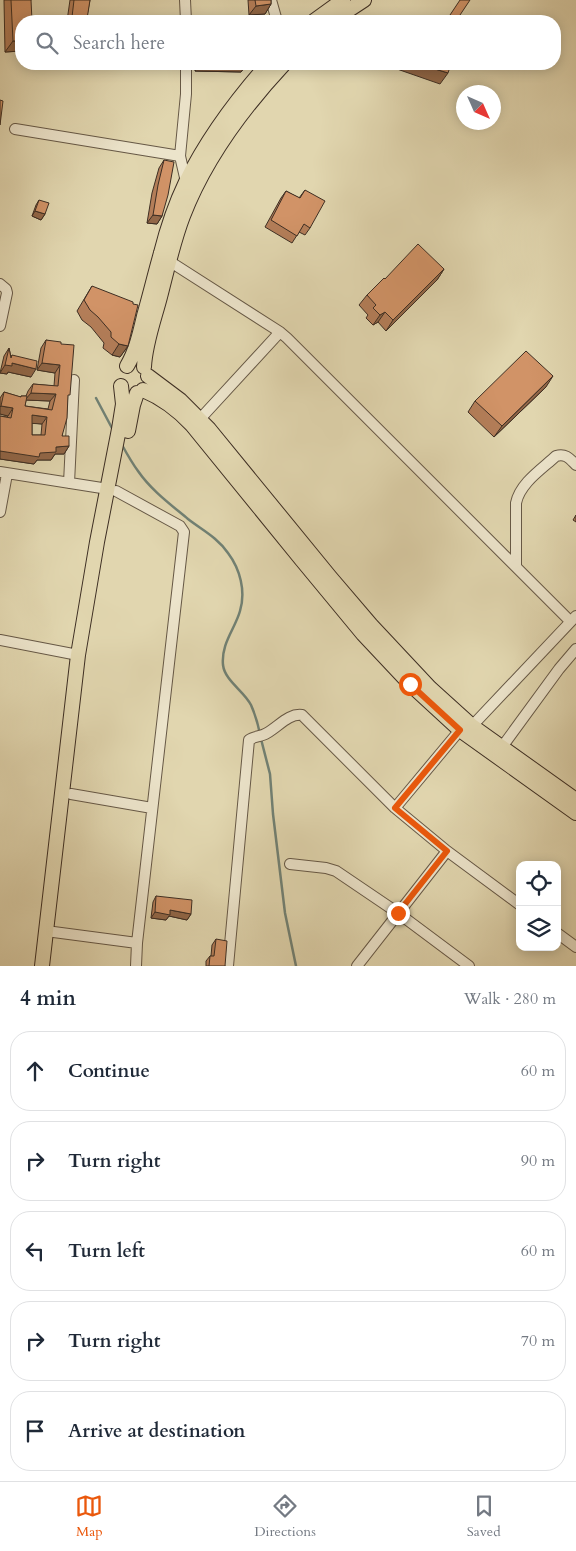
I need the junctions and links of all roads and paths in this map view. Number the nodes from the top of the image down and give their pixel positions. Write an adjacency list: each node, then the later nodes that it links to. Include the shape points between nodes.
1 (185, 0): 5 (street)
2 (271, 0): 6 (street)
3 (343, 0): 7 (main road)
4 (364, 0): 8 (main road)
5 (186, 15)
6 (275, 15)
7 (322, 15)
8 (341, 15)
9 (186, 70): 13 (street)
10 (263, 70): 14 (main road, via 213,136)
11 (278, 70): 15 (main road, via 239,117 204,172 183,217)
12 (15, 128): 13 (street)
13 (180, 156): 14 (street)
14 (186, 182): 19 (main road, via 161,253 138,341)
15 (169, 261): 18 (street); 21 (main road, via 147,345)
16 (0, 284): 17 (street, via 7,293)
17 (0, 326)
18 (280, 332): 23 (street); 30 (street)
19 (127, 366): 21 (main road, via 136,364); 22 (main road, via 120,373)
20 (74, 380): 27 (street)
21 (143, 382): 22 (main road, via 127,391); 23 (main road, via 180,400); 24 (main road); 35 (main road, via 192,425 301,560 410,684)
22 (122, 386): 24 (main road)
23 (200, 419): 35 (main road, via 330,578)
24 (121, 442): 28 (main road)
25 (576, 465): 30 (street, via 566,456 556,456 518,492)
26 (3, 473): 27 (street); 29 (street)
27 (69, 483): 28 (street)
28 (112, 490): 34 (main road, via 97,542); 37 (main road, via 92,613); 39 (street, via 180,526 184,532)
29 (0, 512)
30 (516, 567): 31 (street)
31 (573, 619): 35 (street)
32 (0, 640): 34 (street)
33 (576, 649): 36 (street)
34 (78, 655): 46 (main road)
35 (466, 728): 36 (main road); 40 (street); 41 (main road)
36 (502, 747): 38 (main road)
37 (71, 794): 39 (street); 46 (main road)
38 (576, 800)
39 (152, 808): 48 (street)
40 (395, 808): 42 (street); 53 (street, via 302,715 294,715 265,735 250,738)
41 (576, 813)
42 (447, 851): 44 (street); 45 (street)
43 (290, 864): 45 (street, via 336,871)
44 (516, 902)
45 (398, 913): 54 (street); 55 (street)
46 (51, 931): 48 (street); 50 (main road); 51 (main road)
47 (561, 936): 49 (street)
48 (137, 943): 52 (street)
49 (576, 947)
50 (42, 966)
51 (51, 966)
52 (136, 966)
53 (228, 966)
54 (357, 966)
55 (469, 966)

